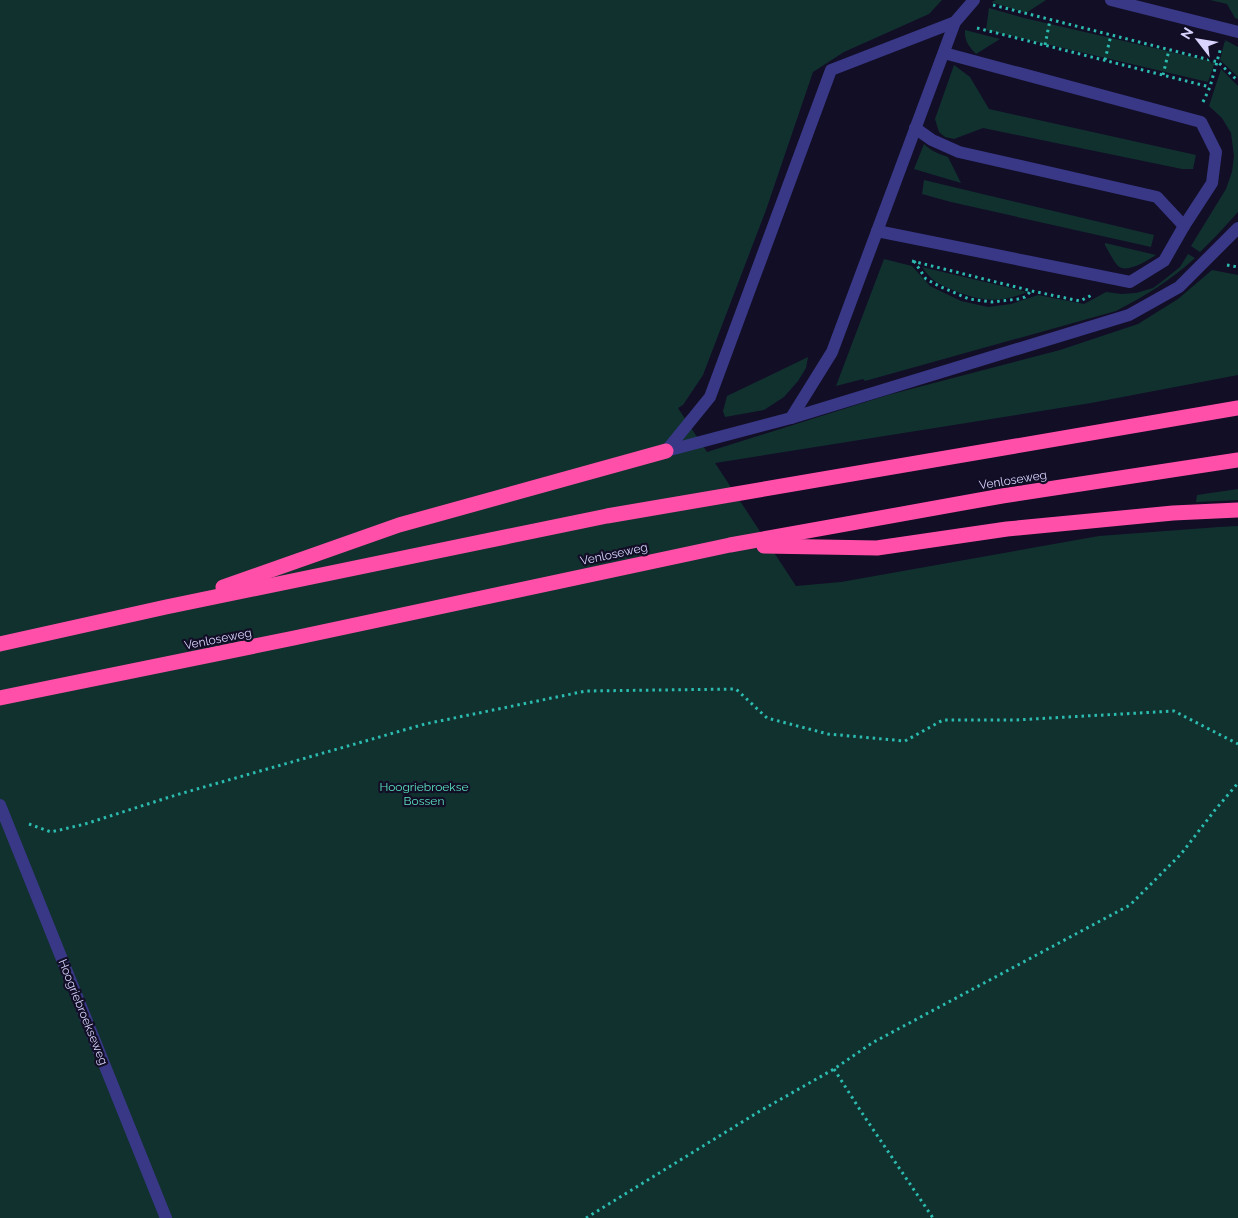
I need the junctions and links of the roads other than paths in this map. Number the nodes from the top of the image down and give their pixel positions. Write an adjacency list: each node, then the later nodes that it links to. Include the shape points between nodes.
1 (974, 0): 3 (street)
2 (1112, 0): 4 (street)
3 (955, 22): 5 (street); 12 (street, via 832,70 710,397)
4 (1238, 32)
5 (944, 53): 6 (street); 7 (street, via 1201,122 1216,152 1212,183)
6 (915, 128): 7 (street, via 959,152 1157,197); 9 (street)
7 (1184, 226): 9 (street, via 1164,261 1130,282)
8 (1238, 228): 11 (street, via 1179,287 1129,315)
9 (877, 231): 11 (street, via 832,352)
10 (1238, 408): 16 (highway, via 608,516)
11 (791, 418): 12 (street)
12 (666, 451): 16 (highway, via 399,525)
13 (1238, 460): 15 (highway, Venloseweg, via 1002,496)
14 (1238, 510): 15 (highway, via 1173,512 1007,529 877,548)
15 (730, 545): 18 (highway, Venloseweg)
16 (166, 607): 17 (highway)
17 (0, 644)
18 (0, 698)
19 (2, 809): 20 (street, Hoogriebroekseweg)
20 (166, 1218)

